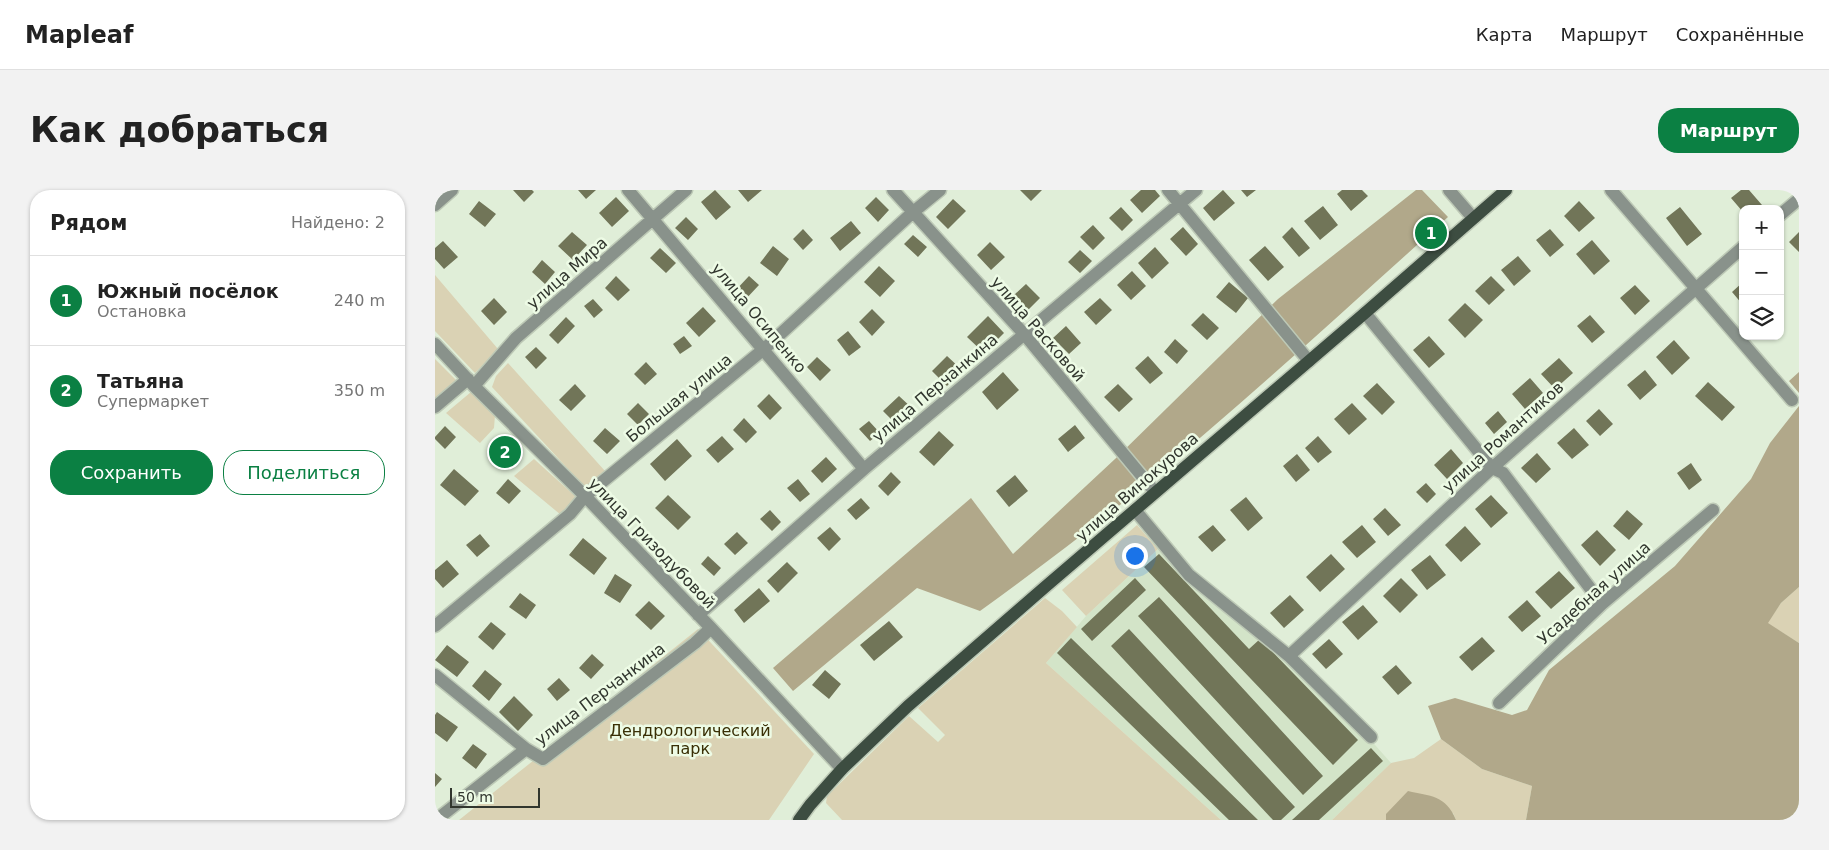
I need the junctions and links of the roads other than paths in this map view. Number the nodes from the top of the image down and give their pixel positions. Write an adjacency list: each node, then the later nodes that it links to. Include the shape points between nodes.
1 (452, 190): 13 (street)
2 (628, 190): 17 (street, улица Осипенко)
3 (686, 190): 17 (street, улица Мира)
4 (893, 190): 15 (street, улица Расковой)
5 (940, 190): 15 (street, Большая улица)
6 (1168, 190): 12 (street)
7 (1196, 190): 12 (street, улица Перчанкина)
8 (1449, 190): 16 (street)
9 (1506, 190): 16 (main road, улица Винокурова)
10 (1611, 190): 19 (street)
11 (1799, 199): 14 (street)
12 (1179, 204): 21 (street, улица Перчанкина); 24 (street)
13 (435, 205)
14 (1784, 212)
15 (912, 213): 21 (street, улица Расковой); 23 (street, Большая улица)
16 (1473, 218): 20 (main road, улица Винокурова)
17 (654, 219): 23 (street, улица Осипенко); 25 (street, улица Мира, via 516,338)
18 (1739, 250): 19 (street, улица Романтиков)
19 (1695, 288): 26 (street); 28 (street, улица Романтиков)
20 (1365, 314): 24 (main road, улица Винокурова); 28 (street)
21 (1024, 334): 29 (street, улица Перчанкина); 30 (street, улица Расковой)
22 (435, 344): 25 (street, улица Гризодубовой)
23 (764, 349): 29 (street, улица Осипенко); 31 (street, Большая улица)
24 (1309, 361): 30 (main road, улица Винокурова)
25 (471, 382): 27 (street, улица Мира); 31 (street, улица Гризодубовой)
26 (1792, 400)
27 (435, 407)
28 (1492, 468): 34 (street, via 1503,473); 38 (street, улица Романтиков)
29 (864, 469): 35 (street, улица Перчанкина)
30 (1155, 492): 32 (main road, улица Винокурова)
31 (585, 496): 35 (street, улица Гризодубовой); 36 (street, Большая улица, via 570,514)
32 (1135, 510): 38 (street, via 1189,575); 43 (main road, улица Винокурова, via 908,706)
33 (1713, 510): 34 (street, Усадебная улица)
34 (1602, 604): 40 (street, Усадебная улица)
35 (698, 615): 37 (street, улица Гризодубовой)
36 (435, 626)
37 (711, 628): 42 (street, улица Перчанкина, via 543,759); 43 (street, улица Гризодубовой)
38 (1289, 656): 41 (street)
39 (435, 675): 42 (street)
40 (1499, 703)
41 (1371, 736)
42 (527, 749): 44 (street, улица Перчанкина)
43 (842, 769): 45 (main road, улица Винокурова)
44 (436, 820)
45 (799, 820)

